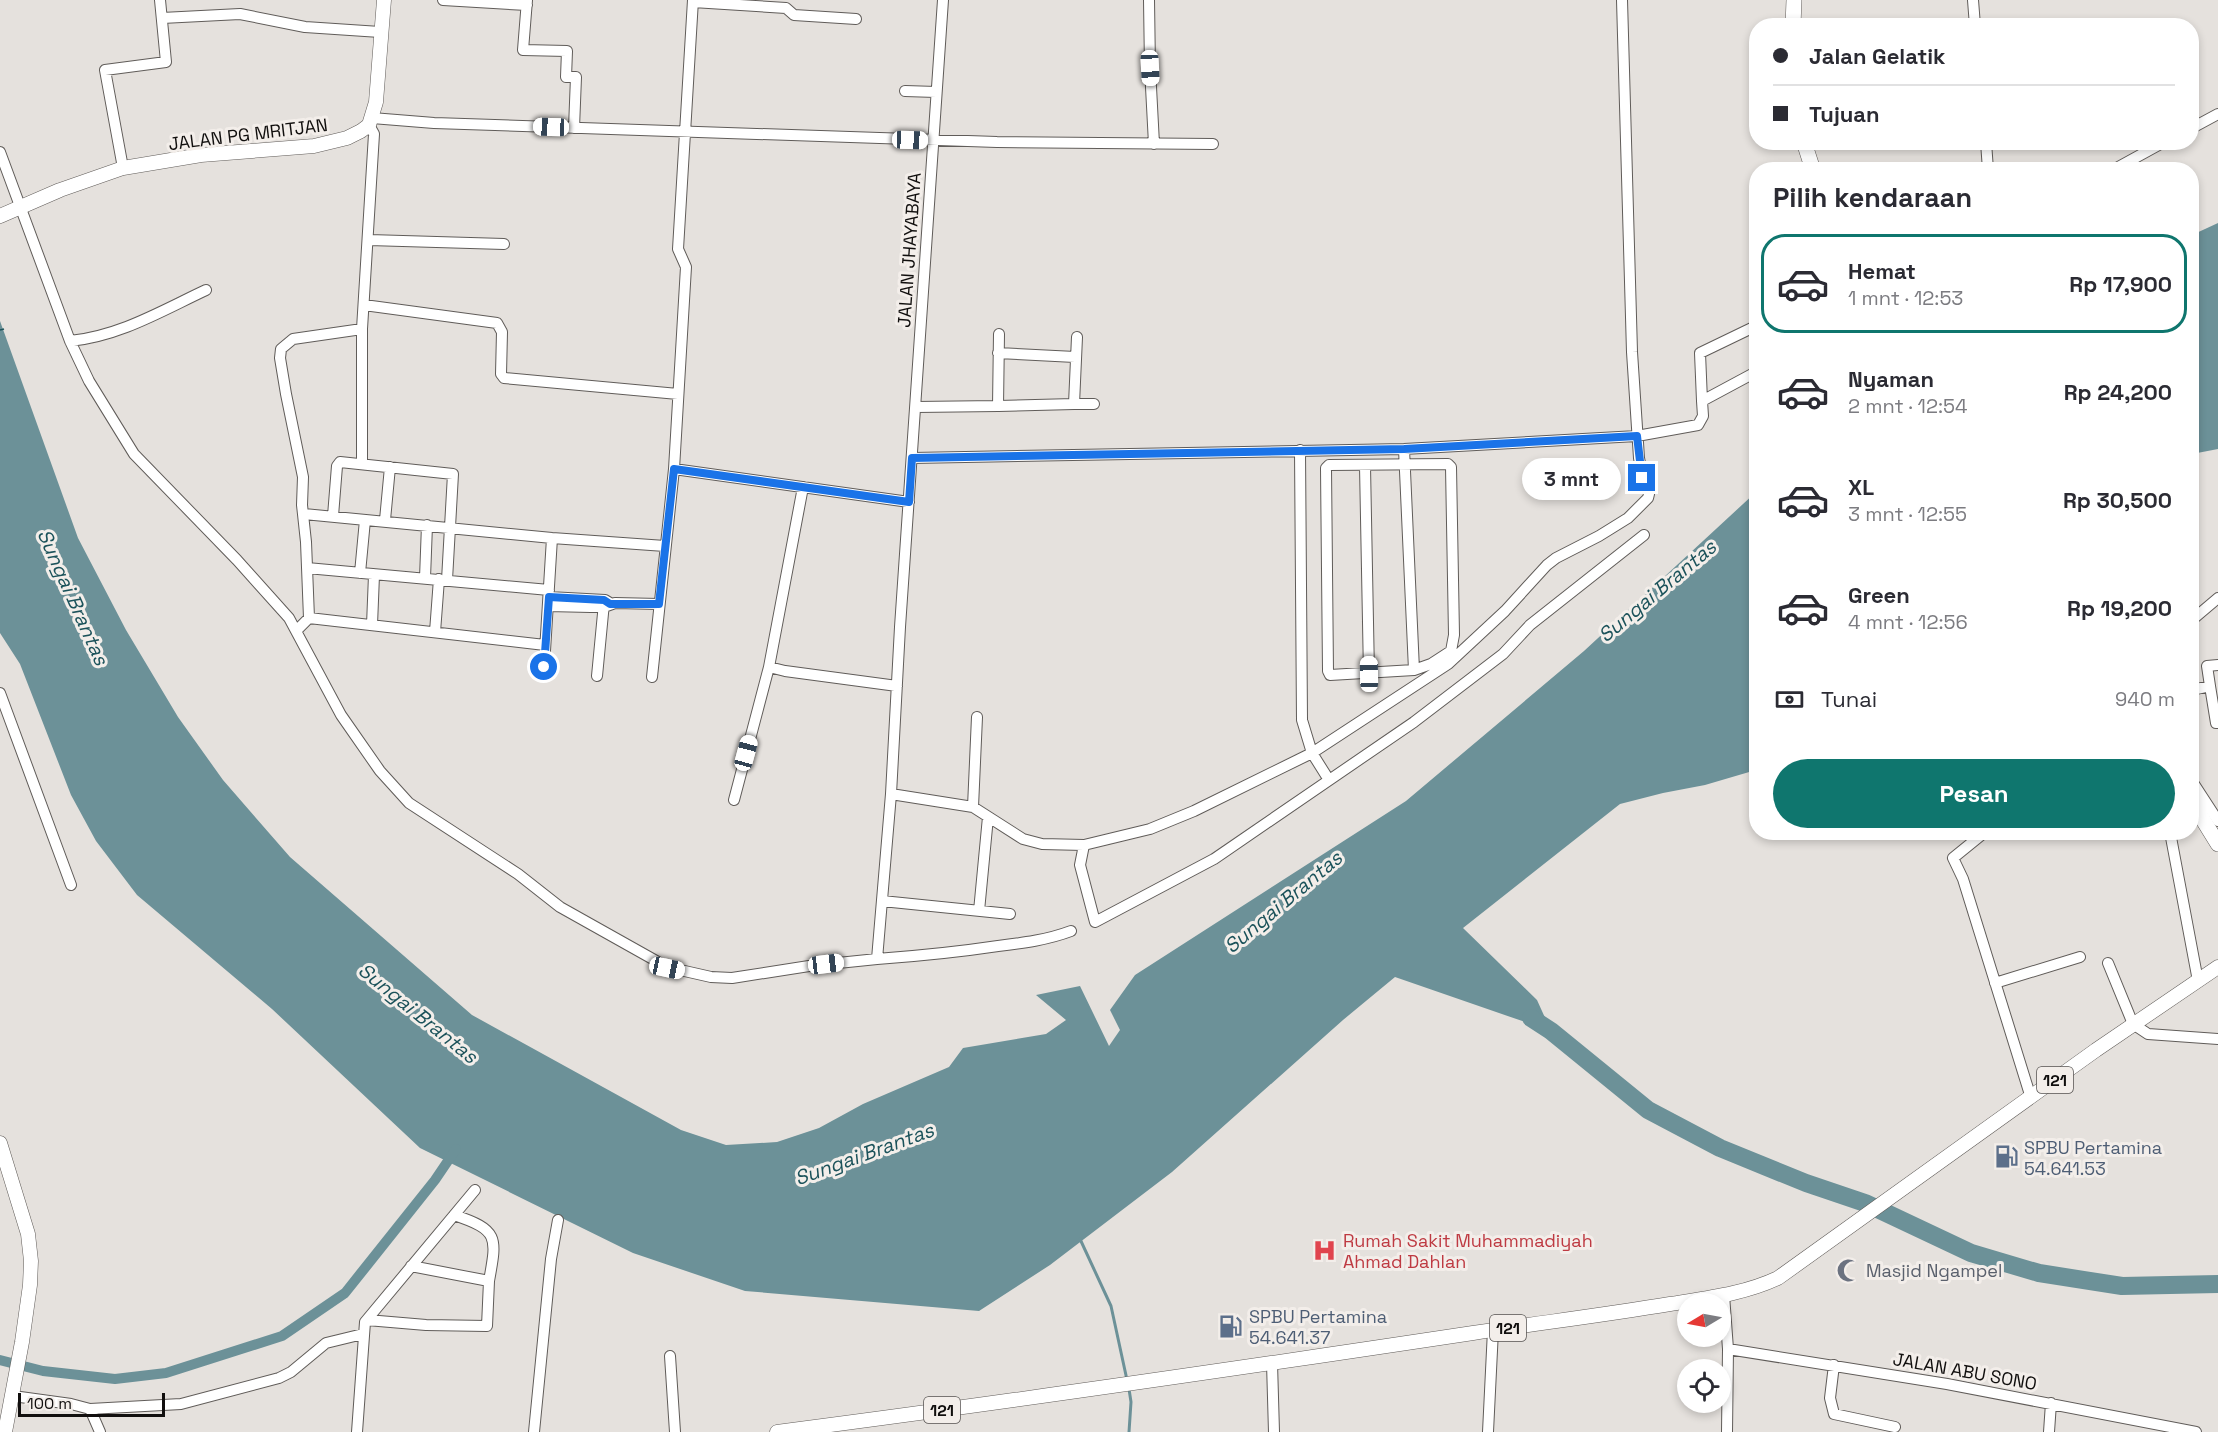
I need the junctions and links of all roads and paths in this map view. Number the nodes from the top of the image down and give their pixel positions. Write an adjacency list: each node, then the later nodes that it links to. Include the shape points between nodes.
1 (160, 0): 11 (street)
2 (384, 0): 15 (main road)
3 (443, 0): 10 (street)
4 (943, 0): 17 (street, JALAN JHAYABAYA)
5 (1149, 0): 24 (street)
6 (1622, 0): 49 (street)
7 (1794, 0): 12 (highway)
8 (1972, 0): 13 (street)
9 (693, 1): 14 (street, via 786,8 794,15); 22 (street)
10 (527, 3): 21 (street, via 523,50 567,51 566,77 576,77)
11 (162, 18): 15 (street, via 240,14 305,27); 29 (street, via 166,62 105,70)
12 (1793, 18)
13 (1974, 18)
14 (856, 19)
15 (380, 32): 19 (main road, via 376,102)
16 (905, 91): 17 (street)
17 (936, 92): 23 (street, JALAN JHAYABAYA)
18 (2218, 114): 20 (street)
19 (370, 121): 21 (street); 29 (main road, JALAN PG MRITJAN, via 347,138 314,146 201,155); 31 (street, via 374,134)
20 (2199, 124)
21 (574, 128): 22 (street)
22 (685, 132): 23 (street); 43 (street, via 678,249 687,265)
23 (933, 141): 24 (street); 48 (street, JALAN JHAYABAYA)
24 (1154, 144): 25 (street)
25 (1213, 144)
26 (2149, 150): 28 (street)
27 (0, 152): 30 (street)
28 (2128, 162)
29 (123, 168): 30 (main road, JALAN PG MRITJAN)
30 (15, 209): 39 (street)
31 (369, 240): 32 (street); 34 (street)
32 (504, 244)
33 (206, 290): 39 (street, via 131,327)
34 (364, 305): 35 (street); 43 (street, via 497,323 502,332 504,378)
35 (362, 329): 53 (street); 60 (street, via 293,339 281,349 303,477)
36 (1749, 329): 44 (street, via 1701,353)
37 (999, 334): 40 (street)
38 (1077, 337): 41 (street)
39 (70, 341): 81 (street, via 89,381 134,454 237,560)
40 (998, 353): 41 (street); 47 (street)
41 (1075, 357): 45 (street)
42 (1749, 376): 44 (street)
43 (678, 394): 57 (street)
44 (1702, 401): 49 (street, via 1698,425)
45 (1074, 404): 46 (street); 47 (street)
46 (1094, 404)
47 (998, 406): 48 (street)
48 (916, 407): 52 (street, JALAN JHAYABAYA)
49 (1637, 436): 50 (street); 97 (street, via 1642,478 1649,494 1628,518 1556,558 1448,664)
50 (1404, 449): 51 (street); 54 (street)
51 (1300, 450): 52 (street); 97 (street, via 1302,720)
52 (912, 458): 59 (street, JALAN JHAYABAYA)
53 (362, 463): 56 (street); 61 (street, via 342,461 337,466)
54 (1404, 465): 55 (street); 87 (street); 87 (street, via 1451,467 1453,645 1443,656)
55 (1365, 466): 88 (street); 88 (street, via 1329,465 1325,470 1328,660 1330,675)
56 (390, 467): 63 (street); 65 (street, via 453,474)
57 (674, 469): 58 (street); 68 (street)
58 (803, 487): 59 (street); 86 (street)
59 (909, 502): 91 (street, JALAN JHAYABAYA)
60 (304, 514): 61 (street); 69 (street)
61 (333, 516): 62 (street)
62 (364, 520): 63 (street); 70 (street)
63 (385, 520): 64 (street)
64 (427, 525): 65 (street); 72 (street)
65 (450, 528): 67 (street); 73 (street)
66 (1644, 535): 98 (street, via 1530,625 1503,654)
67 (552, 538): 68 (street); 74 (street)
68 (665, 546): 77 (street)
69 (308, 568): 70 (street); 79 (street)
70 (360, 573): 71 (street)
71 (374, 574): 72 (street); 80 (street)
72 (425, 578): 73 (street)
73 (443, 580): 74 (street); 82 (street)
74 (548, 598): 76 (street); 83 (street)
75 (2218, 598): 78 (street)
76 (606, 603): 77 (street); 89 (street)
77 (657, 604): 90 (street)
78 (2199, 614)
79 (309, 618): 80 (street); 81 (street)
80 (372, 625): 82 (street)
81 (297, 630): 116 (street, via 341,714 380,771 409,803 518,874 560,907 667,968 732,978)
82 (435, 632): 83 (street)
83 (545, 645): 85 (street)
84 (2218, 664): 92 (street, via 2207,666)
85 (544, 667)
86 (769, 667): 91 (street); 101 (street)
87 (1414, 670): 88 (street)
88 (1369, 674)
89 (597, 676)
90 (650, 677)
91 (897, 686): 100 (street, JALAN JHAYABAYA)
92 (2210, 686): 93 (street); 96 (street)
93 (2199, 688)
94 (0, 693): 110 (street)
95 (977, 717): 102 (street)
96 (2218, 723)
97 (1312, 753): 98 (street); 109 (street, via 1183,816 1150,829)
98 (1329, 780): 109 (street, via 1214,860 1095,922 1080,865)
99 (2199, 792): 105 (street)
100 (891, 794): 102 (street); 111 (street, JALAN JHAYABAYA)
101 (734, 800)
102 (973, 807): 104 (street)
103 (2199, 813): 108 (highway)
104 (988, 817): 109 (street, via 1029,841); 112 (street)
105 (2218, 821)
106 (1975, 840): 120 (street, via 1953,858)
107 (2172, 840): 119 (street)
108 (2218, 844)
109 (1084, 845)
110 (71, 885)
111 (882, 901): 112 (street); 116 (street, JALAN JHAYABAYA)
112 (979, 910): 113 (street)
113 (1010, 914)
114 (1071, 931): 116 (street, via 1031,942)
115 (2080, 957): 120 (street)
116 (877, 959)
117 (2108, 963): 121 (street)
118 (2218, 967): 119 (main road, 121)
119 (2198, 981): 121 (main road, 121)
120 (1995, 983): 123 (street)
121 (2133, 1024): 122 (street, via 2148,1034); 123 (main road, 121)
122 (2218, 1039)
123 (2031, 1098): 130 (main road, 121, via 1778,1278)
124 (0, 1143): 139 (main road, via 28,1234 31,1262 21,1348)
125 (475, 1190): 126 (street)
126 (454, 1215): 128 (street); 129 (street, via 476,1222 492,1236)
127 (558, 1220): 146 (street)
128 (411, 1266): 129 (street); 132 (street)
129 (489, 1281): 132 (street, via 485,1327)
130 (1731, 1293)
131 (1677, 1302): 133 (main road, 121)
132 (367, 1320): 134 (street)
133 (1493, 1330): 137 (main road, 121); 150 (street)
134 (363, 1334): 141 (street, via 326,1343 279,1378 194,1402); 145 (street)
135 (1728, 1348): 138 (street, JALAN ABU SONO); 151 (street)
136 (670, 1356): 147 (street)
137 (1272, 1363): 148 (main road, 121); 149 (street)
138 (1834, 1365): 140 (street, JALAN ABU SONO); 142 (street, via 1830,1398 1834,1414)
139 (9, 1399): 141 (street); 143 (main road)
140 (2050, 1403): 152 (street); 153 (street, JALAN ABU SONO)
141 (90, 1409): 144 (street)
142 (1895, 1427)
143 (5, 1432)
144 (100, 1432)
145 (357, 1432)
146 (534, 1432)
147 (675, 1432)
148 (777, 1432)
149 (1274, 1432)
150 (1488, 1432)
151 (1727, 1432)
152 (2049, 1432)
153 (2196, 1432)

